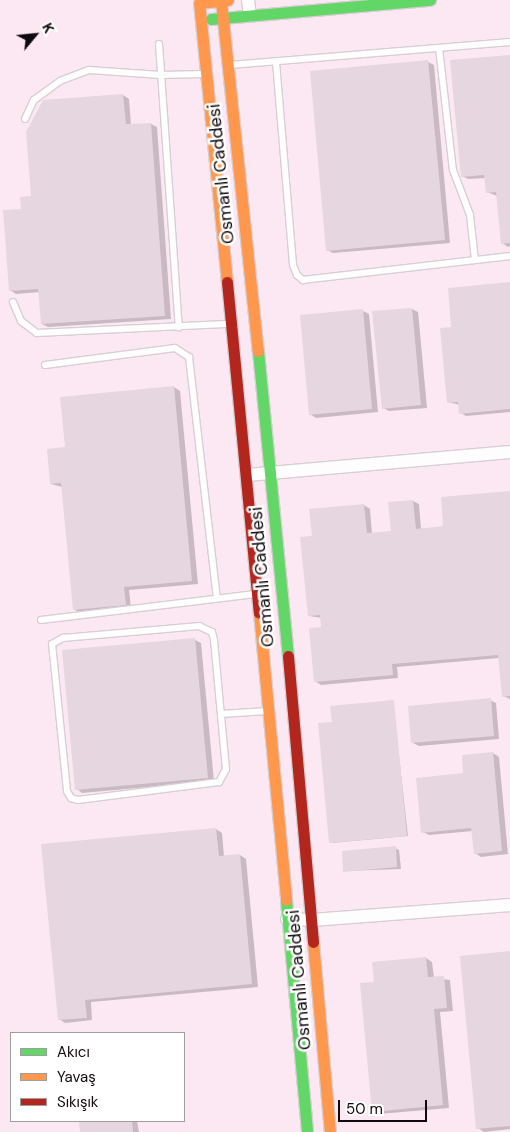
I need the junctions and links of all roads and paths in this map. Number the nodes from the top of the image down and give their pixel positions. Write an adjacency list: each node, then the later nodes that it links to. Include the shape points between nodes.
1 (224, 0): 5 (street, Osmanlı Caddesi); 6 (street, via 199,3)
2 (248, 0): 4 (street)
3 (430, 0): 4 (street)
4 (250, 16): 5 (street)
5 (224, 19): 6 (street); 11 (street, Osmanlı Caddesi)
6 (203, 20): 12 (street)
7 (510, 42): 9 (lane)
8 (159, 44): 13 (lane)
9 (438, 48): 10 (lane); 16 (lane, via 453,170 470,215)
10 (276, 62): 11 (lane); 16 (lane, via 293,265 297,275 303,280)
11 (227, 65): 23 (street, Osmanlı Caddesi)
12 (207, 74): 13 (lane); 18 (street)
13 (161, 75): 14 (lane, via 89,70 60,81 34,100); 19 (lane)
14 (25, 119)
15 (510, 256): 16 (lane)
16 (475, 260)
17 (13, 302): 19 (lane, via 21,321 37,333)
18 (232, 324): 19 (lane); 22 (street)
19 (179, 327)
20 (45, 365): 25 (lane, via 175,348 189,357)
21 (510, 452): 23 (street)
22 (247, 474): 23 (street); 24 (street)
23 (270, 474): 29 (street, Osmanlı Caddesi)
24 (258, 594): 25 (lane); 27 (street)
25 (217, 598): 26 (lane)
26 (41, 620)
27 (268, 711): 28 (lane); 30 (street)
28 (221, 714): 28 (lane, via 226,769 219,782 78,800 71,798 67,791 52,644 63,638 199,626 207,628 214,640)
29 (294, 730): 30 (street); 33 (street, Osmanlı Caddesi)
30 (270, 732): 32 (street)
31 (510, 905): 33 (street)
32 (287, 919): 33 (street); 34 (street)
33 (312, 920): 35 (street, Osmanlı Caddesi)
34 (307, 1132)
35 (330, 1132)

